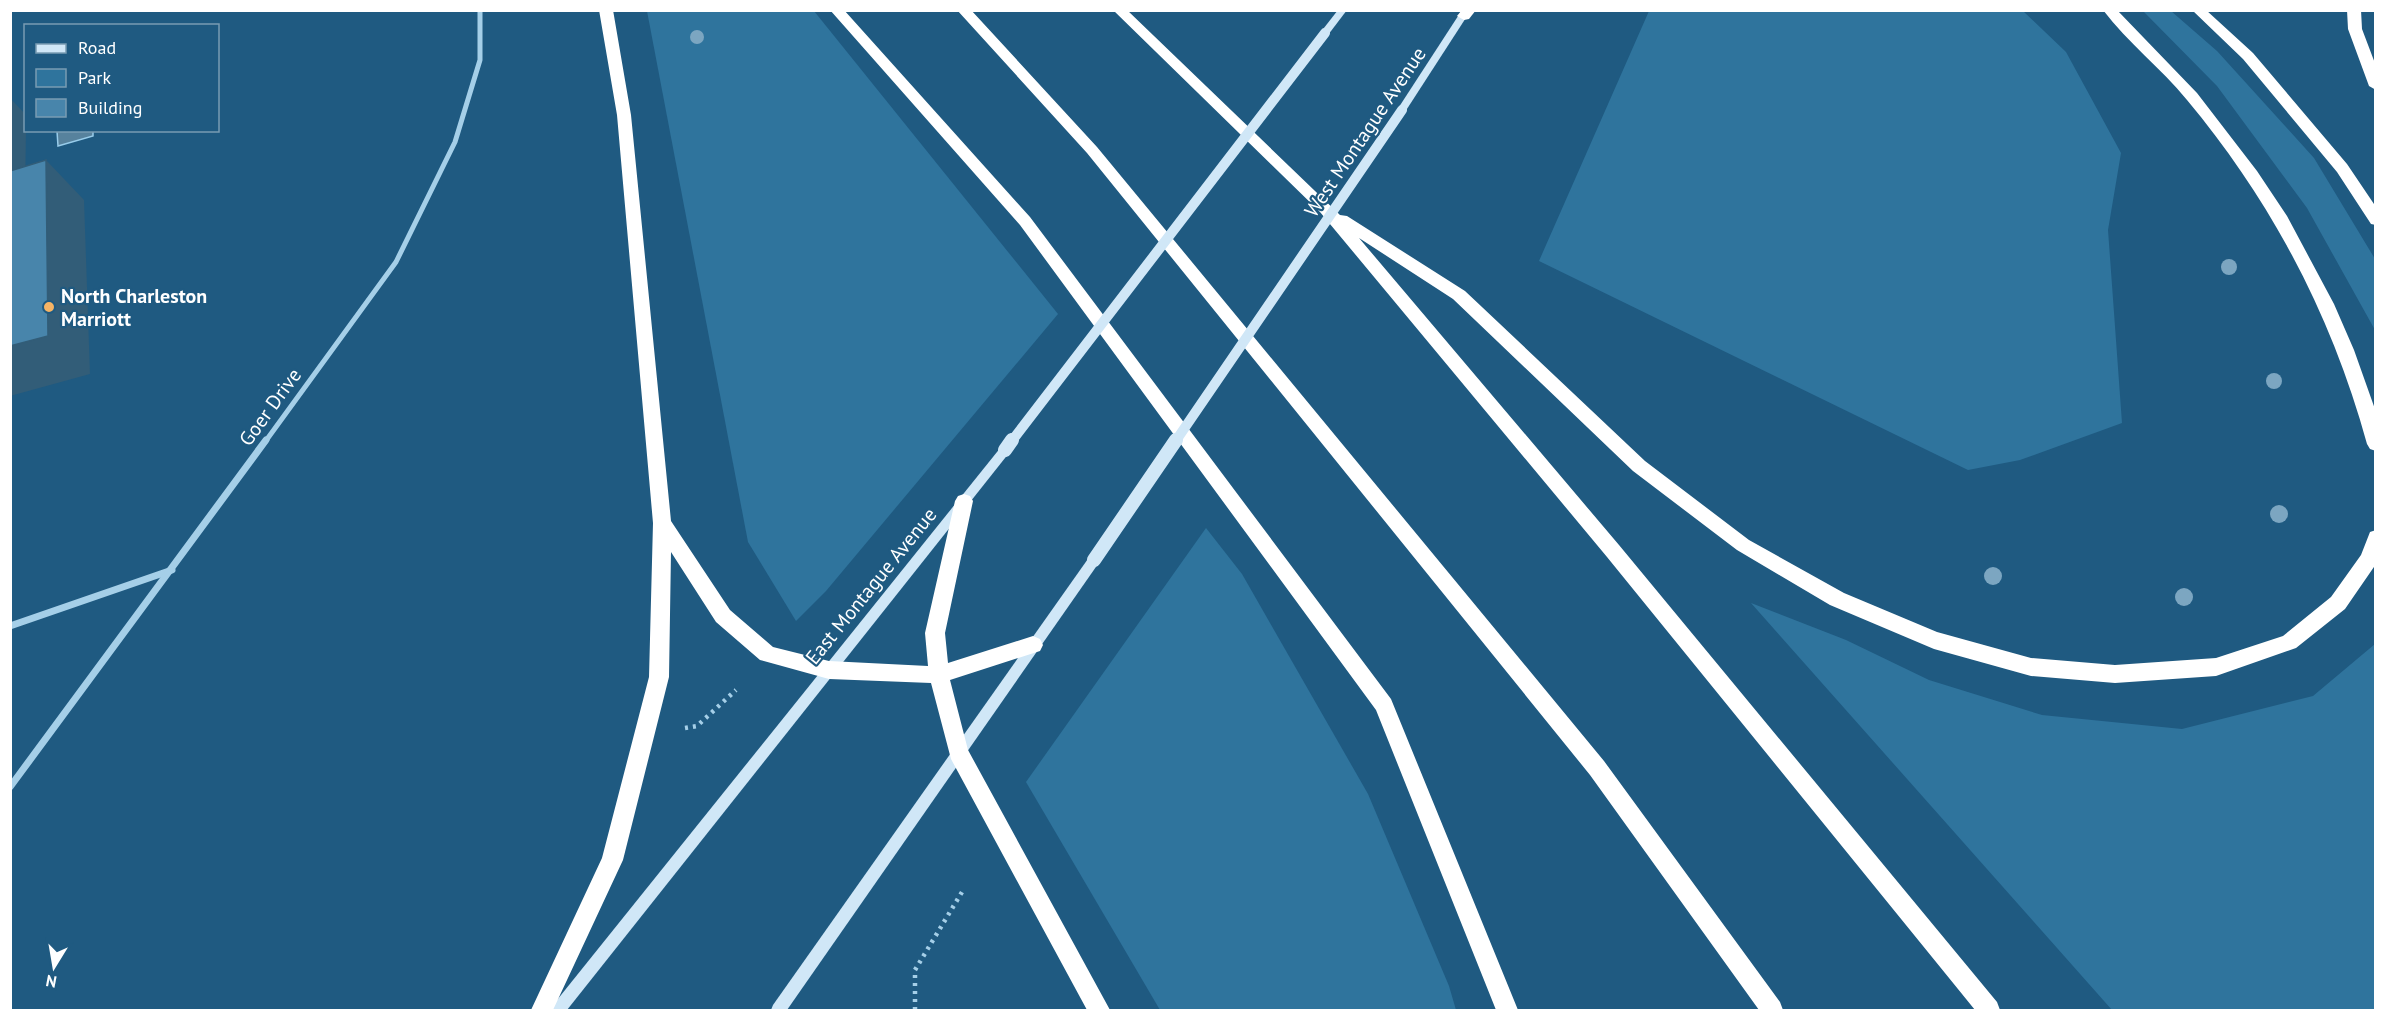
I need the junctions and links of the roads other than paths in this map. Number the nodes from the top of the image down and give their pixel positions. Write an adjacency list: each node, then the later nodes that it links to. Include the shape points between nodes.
1 (480, 10): 18 (street, Goer Drive, via 480,60 455,142 396,262)
2 (606, 10): 16 (highway, via 624,115)
3 (836, 10): 29 (highway, via 1025,221 1384,705)
4 (963, 10): 30 (highway, via 1092,150 1597,768)
5 (1119, 10): 12 (highway)
6 (1343, 10): 15 (main road, East Montague Avenue, bridge)
7 (2109, 10): 14 (highway, via 2190,94 2274,205 2340,335 2366,403)
8 (2198, 10): 13 (highway, via 2248,56 2342,168)
9 (2354, 10): 11 (highway, via 2355,29)
10 (1467, 12): 20 (main road, West Montague Avenue, bridge)
11 (2376, 86)
12 (1325, 208): 17 (highway, via 1459,295 1639,466 1743,545 1837,599 1934,640 2031,667 2115,674 2216,667 2289,642 2338,603 2369,558); 31 (highway, via 1613,551)
13 (2376, 220)
14 (2376, 444)
15 (964, 501): 21 (main road, East Montague Avenue); 22 (highway, via 935,633)
16 (662, 523): 21 (highway, via 723,616 767,654); 25 (highway, via 659,677 612,860)
17 (2376, 537)
18 (172, 570): 19 (street); 24 (street, Goer Drive)
19 (10, 626)
20 (1033, 645): 22 (highway); 23 (main road)
21 (829, 670): 22 (highway); 26 (main road, East Montague Avenue)
22 (939, 675): 23 (highway)
23 (958, 752): 27 (main road); 28 (highway)
24 (10, 787)
25 (542, 1011)
26 (558, 1011)
27 (778, 1011)
28 (1099, 1011)
29 (1507, 1011)
30 (1772, 1011)
31 (1989, 1011)

